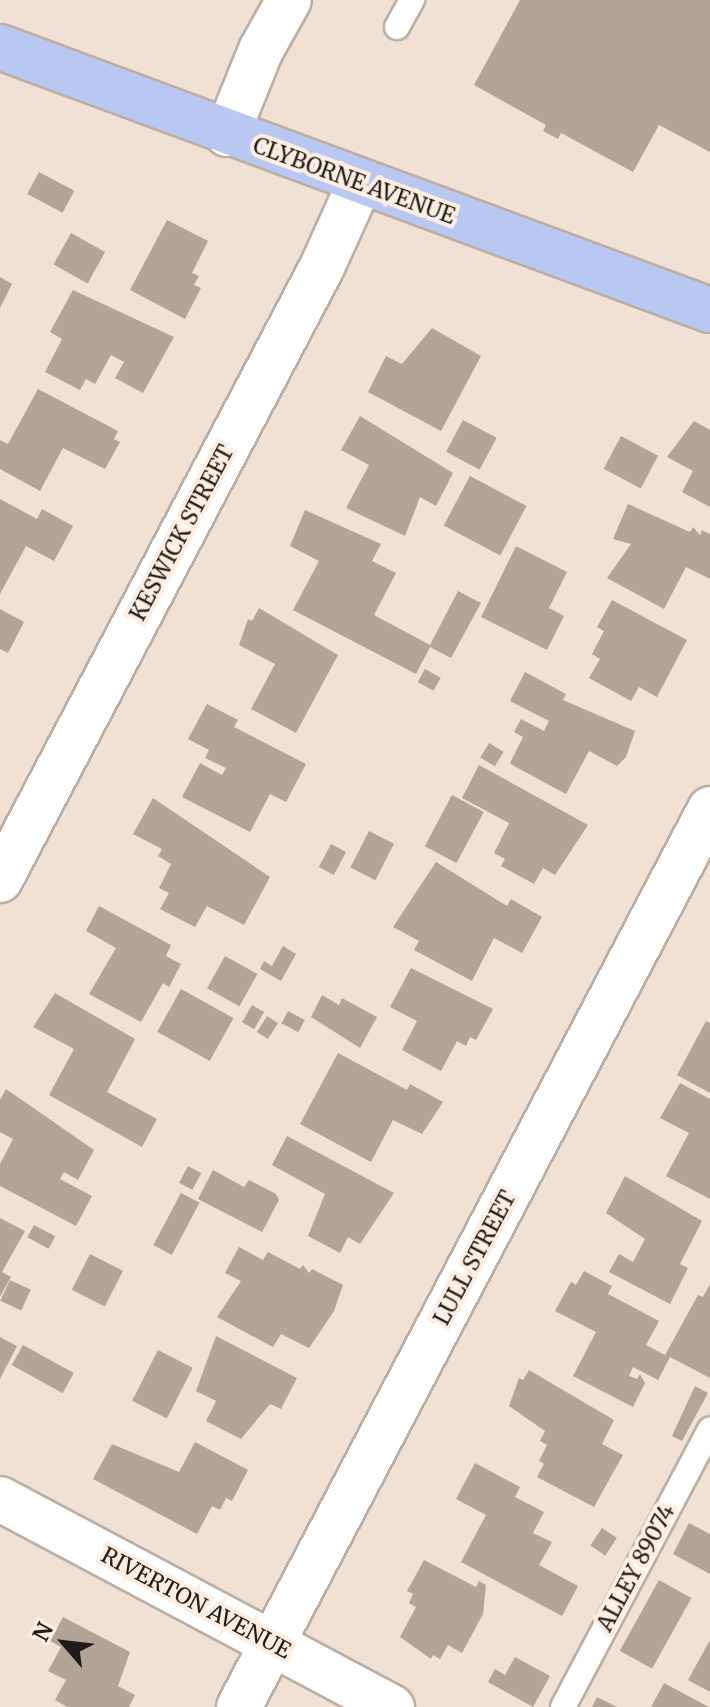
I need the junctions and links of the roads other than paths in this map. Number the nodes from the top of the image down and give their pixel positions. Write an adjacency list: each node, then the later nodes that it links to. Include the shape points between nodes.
1 (289, 0): 5 (street, via 261,50)
2 (412, 0): 3 (lane)
3 (397, 27)
4 (0, 47): 5 (main road, CLYBORNE AVENUE)
5 (227, 134): 6 (main road, CLYBORNE AVENUE)
6 (360, 183): 7 (main road, CLYBORNE AVENUE); 9 (street, KESWICK STREET, via 322,267)
7 (710, 310)
8 (710, 809): 12 (street, LULL STREET)
9 (0, 880)
10 (710, 1429): 15 (lane, ALLEY 89074)
11 (0, 1499): 12 (street, RIVERTON AVENUE)
12 (273, 1644): 13 (street, LULL STREET); 14 (street, RIVERTON AVENUE)
13 (239, 1707)
14 (392, 1707)
15 (563, 1707)

